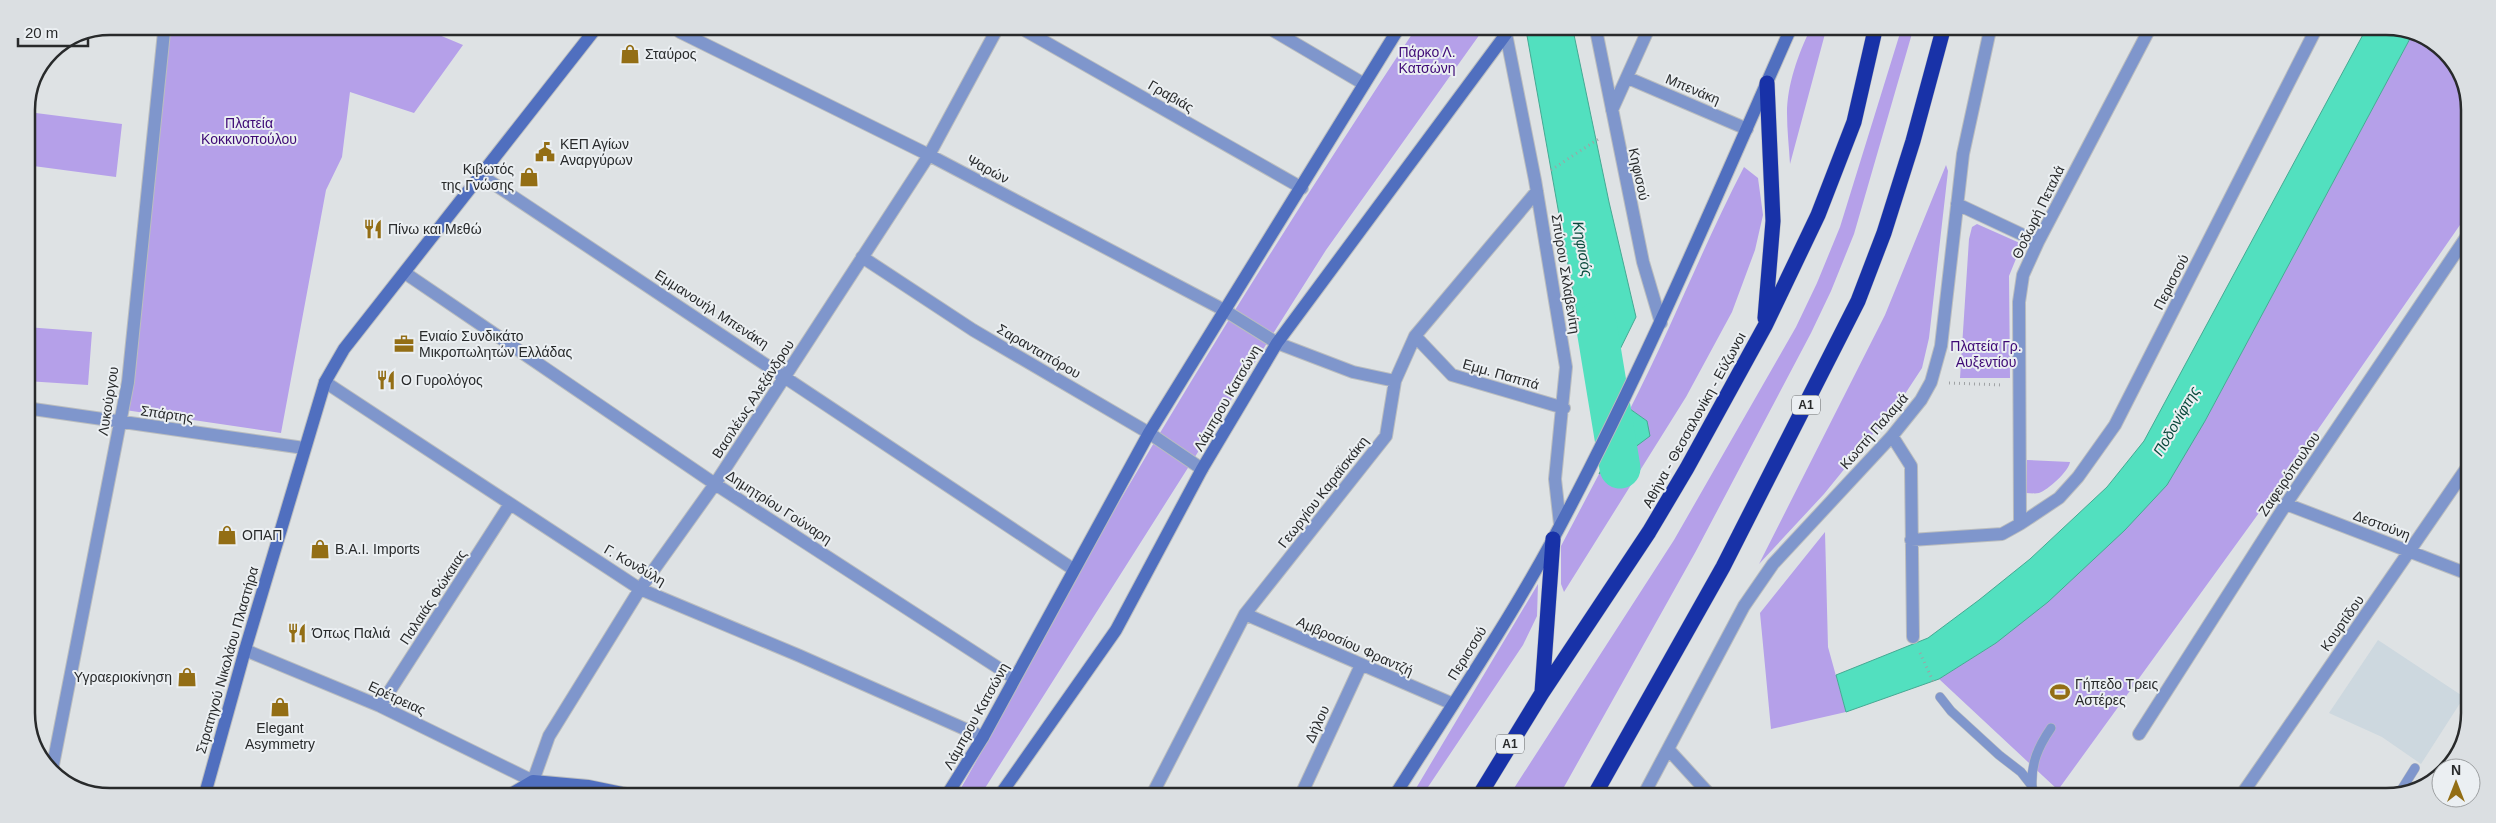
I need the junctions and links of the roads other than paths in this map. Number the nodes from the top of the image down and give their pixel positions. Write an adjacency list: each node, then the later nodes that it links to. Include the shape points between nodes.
1 (164, 35): 42 (street, Λυκούργου, via 128,382)
2 (591, 35): 24 (street, Στρατηγού Νικολάου Πλαστήρα)
3 (686, 35): 23 (street, Ψαρών)
4 (994, 35): 23 (street, Βασιλέως Αλεξάνδρου)
5 (1033, 35): 26 (street, Γραβιάς)
6 (1281, 35): 20 (street)
7 (1395, 35): 20 (street, Λάμπρου Κατσώνη)
8 (1504, 35): 36 (street, Λάμπρου Κατσώνη)
9 (1507, 35): 25 (street, Σπύρου Σκλαβενίτη)
10 (1597, 35): 21 (street, Κηφισού)
11 (1646, 35): 18 (street)
12 (1788, 35): 19 (street)
13 (1874, 35): 34 (highway, Αθήνα - Θεσσαλονίκη - Εύζωνοι / Α1, via 1854,122 1818,215)
14 (1943, 35): 86 (highway, Α1, via 1884,233 1858,301 1723,567)
15 (1989, 35): 27 (street, Κωστή Παλαμά, via 1963,154)
16 (2146, 35): 28 (street, Θοδωρή Πεταλά)
17 (2313, 35): 52 (street, Περισσού, via 2115,425 2059,498)
18 (1628, 78): 21 (street); 22 (street, Μπενάκη)
19 (1767, 83): 22 (street); 34 (highway, via 1773,221)
20 (1364, 84): 26 (street, Λάμπρου Κατσώνη)
21 (1612, 110): 33 (street, Κηφισού, via 1643,262)
22 (1747, 129): 33 (street)
23 (929, 155): 30 (street, Βασιλέως Αλεξάνδρου); 32 (street, Ψαρών)
24 (482, 176): 31 (street, Στρατηγού Νικολάου Πλαστήρα); 37 (street, Εμμανουήλ Μπενάκη)
25 (1536, 185): 35 (street, Γεωργίου Καραϊσκάκη); 40 (street, Σπύρου Σκλαβενίτη, via 1566,367)
26 (1302, 188): 32 (street, Λάμπρου Κατσώνη)
27 (1957, 204): 28 (street); 44 (street, Κωστή Παλαμά, via 1941,346 1931,382)
28 (2038, 242): 52 (street, Θοδωρή Πεταλά, via 2023,275 2019,302)
29 (2461, 245): 50 (street, Ζαφειρόπουλου)
30 (862, 257): 37 (street, Βασιλέως Αλεξάνδρου); 43 (street, Σαρανταπόρου, via 973,330)
31 (405, 273): 39 (street, Στρατηγού Νικολάου Πλαστήρα, via 344,350); 48 (street, Δημητρίου Γούναρη)
32 (1224, 310): 36 (street, Ψαρών); 43 (street, Λάμπρου Κατσώνη)
33 (1661, 323): 51 (street)
34 (1765, 326): 64 (highway, Αθήνα - Θεσσαλονίκη - Εύζωνοι / Α1, via 1688,468)
35 (1415, 336): 38 (street, Γεωργίου Καραϊσκάκη); 40 (street, Εμμ. Παππά, via 1452,375)
36 (1277, 342): 38 (street, via 1353,372); 46 (street, Λάμπρου Κατσώνη)
37 (786, 376): 48 (street, Βασιλέως Αλεξάνδρου); 56 (street, Εμμανουήλ Μπενάκη)
38 (1395, 381): 59 (street, Γεωργίου Καραϊσκάκη, via 1386,436)
39 (325, 382): 45 (street, Στρατηγού Νικολάου Πλαστήρα); 49 (street, Γ. Κονδύλη)
40 (1564, 408): 51 (street, Σπύρου Σκλαβενίτη, via 1555,479)
41 (35, 409): 42 (street, Σπάρτης)
42 (120, 422): 45 (street, Σπάρτης); 72 (street, Λυκούργου)
43 (1149, 433): 46 (street, Σαρανταπόρου); 56 (street, Λάμπρου Κατσώνη)
44 (1892, 436): 54 (street, via 1911,466); 71 (street, Κωστή Παλαμά, via 1773,564 1744,606)
45 (304, 448): 61 (street, Στρατηγού Νικολάου Πλαστήρα)
46 (1202, 469): 81 (street, Λάμπρου Κατσώνη, via 1116,630)
47 (2461, 476): 55 (street, Κουρτίδου)
48 (715, 484): 58 (street, Βασιλέως Αλεξάνδρου); 63 (street, Δημητρίου Γούναρη)
49 (510, 504): 58 (street, Γ. Κονδύλη); 67 (street, Παλαιάς Φώκαιας)
50 (2286, 504): 55 (street, Δεστούνη); 69 (street, Ζαφειρόπουλου)
51 (1560, 524): 53 (street, Περισσού)
52 (2020, 524): 54 (street, via 2002,534)
53 (1553, 539): 64 (highway); 66 (street, Περισσού, via 1523,593)
54 (1911, 540): 60 (street)
55 (2410, 552): 57 (street, Δεστούνη); 89 (street, Κουρτίδου)
56 (1073, 569): 63 (street, Λάμπρου Κατσώνη)
57 (2461, 571)
58 (640, 589): 70 (street, Γ. Κονδύλη); 74 (street, Βασιλέως Αλεξάνδρου, via 549,736)
59 (1245, 614): 62 (street, Αμβροσίου Φραντζή); 82 (street, Γεωργίου Καραϊσκάκη)
60 (1913, 637)
61 (245, 650): 67 (street, Ερέτρειας); 77 (street, Στρατηγού Νικολάου Πλαστήρα)
62 (1361, 665): 66 (street, Αμβροσίου Φραντζή); 83 (street, Δήλου)
63 (1014, 678): 70 (street, Λάμπρου Κατσώνη)
64 (1542, 693): 85 (highway, Αθήνα - Θεσσαλονίκη - Εύζωνοι / Α1)
65 (1940, 698): 75 (lane, via 1999,756 2021,772)
66 (1452, 704): 84 (street, Περισσού)
67 (380, 706): 74 (street, Ερέτρειας)
68 (2052, 728): 75 (lane, via 2034,758)
69 (2139, 734)
70 (983, 737): 80 (street, Λάμπρου Κατσώνη)
71 (1668, 749): 87 (street, Κωστή Παλαμά); 88 (street)
72 (54, 762)
73 (2415, 768): 76 (lane)
74 (533, 781): 78 (street); 79 (street)
75 (2032, 786)
76 (2404, 786)
77 (208, 788)
78 (521, 788)
79 (598, 788)
80 (951, 788)
81 (1005, 788)
82 (1156, 788)
83 (1304, 788)
84 (1400, 788)
85 (1484, 788)
86 (1599, 788)
87 (1647, 788)
88 (1704, 788)
89 (2246, 788)

